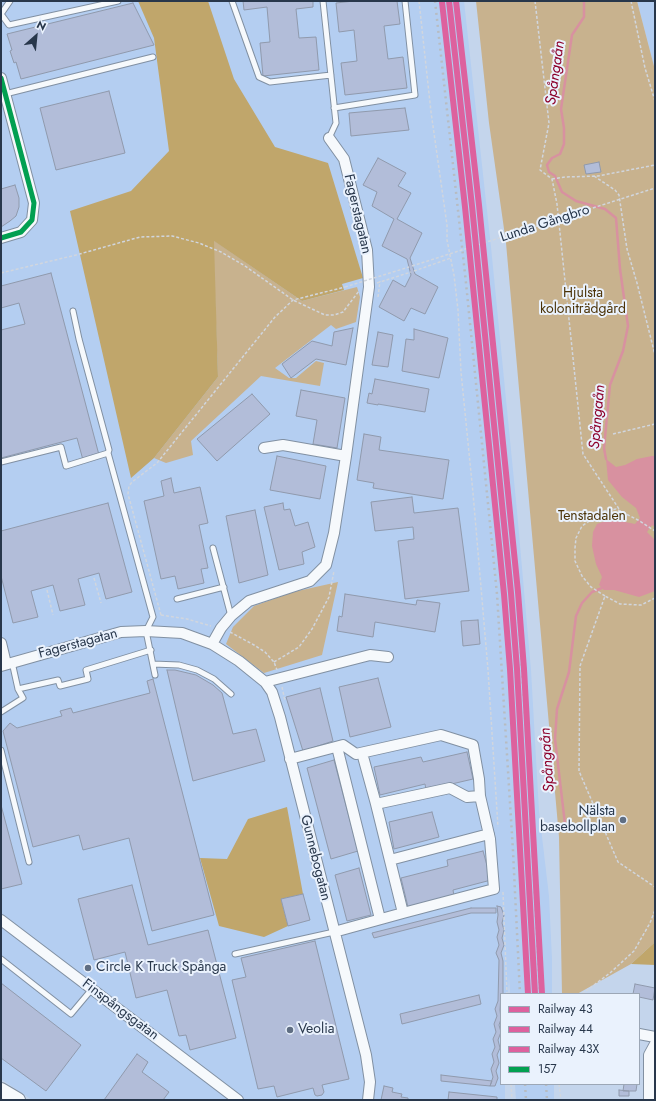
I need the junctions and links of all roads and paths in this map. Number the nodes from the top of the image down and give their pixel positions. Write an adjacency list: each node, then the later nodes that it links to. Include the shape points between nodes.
1 (10, 1): 9 (lane)
2 (118, 1): 9 (lane, via 9,25)
3 (232, 1): 11 (lane, via 259,77 270,82)
4 (323, 1): 11 (lane, Fagerstagatan)
5 (404, 1): 15 (lane, via 415,95)
6 (419, 1): 22 (path)
7 (535, 1): 19 (path, via 549,123 540,170)
8 (631, 1): 14 (path, via 645,68)
9 (1, 14)
10 (153, 57): 13 (lane)
11 (331, 75): 15 (lane, Fagerstagatan)
12 (1, 78): 13 (street)
13 (5, 94): 21 (street, via 34,203 32,220 21,232)
14 (655, 101)
15 (334, 108): 16 (lane, Fagerstagatan, via 336,123)
16 (329, 138): 28 (street, Fagerstagatan, via 344,159 367,250)
17 (655, 165): 18 (path)
18 (594, 176): 19 (path, via 565,176); 31 (path, via 615,190 618,195 627,249)
19 (552, 179): 38 (path, via 557,204 583,454)
20 (655, 188): 23 (path, Lunda Gångbro, bridge)
21 (1, 238)
22 (451, 258): 25 (path); 69 (path, via 458,310 461,372 486,649)
23 (412, 266)
24 (409, 267): 29 (path, bridge)
25 (414, 271)
26 (411, 272): 28 (path)
27 (1, 273): 29 (path, via 140,237 172,236 221,252)
28 (369, 287): 29 (path, via 359,291 343,312 334,315 325,315); 36 (street, Fagerstagatan)
29 (293, 300): 50 (path, via 275,317 157,463 129,486 128,494 161,615)
30 (74, 311): 35 (lane)
31 (655, 355)
32 (655, 424): 33 (path)
33 (613, 434)
34 (264, 448): 36 (street, via 283,444)
35 (108, 453): 37 (lane, via 66,466 60,447); 50 (lane)
36 (346, 456): 49 (street, Fagerstagatan, via 334,533 326,565 310,581 249,602)
37 (1, 462)
38 (621, 512): 39 (path); 44 (path, via 616,509 604,511 582,526 576,538 575,561 582,576 591,587)
39 (655, 531)
40 (213, 548): 42 (lane)
41 (94, 578): 47 (path)
42 (224, 587): 46 (lane); 49 (lane)
43 (48, 590): 48 (path)
44 (605, 596): 45 (path, via 620,604 641,605); 72 (path, via 580,666 579,771 618,862)
45 (655, 598)
46 (177, 599)
47 (101, 603)
48 (54, 615)
49 (231, 616): 53 (street, Fagerstagatan)
50 (153, 617): 51 (lane)
51 (146, 631): 53 (street, Fagerstagatan, via 182,634); 54 (lane); 56 (street, Fagerstagatan, via 121,632)
52 (1, 643): 56 (street)
53 (212, 644): 59 (street, Gunnebogatan)
54 (151, 650): 57 (lane); 60 (lane, via 86,670 88,679 60,686 58,680)
55 (388, 657): 59 (street, via 370,655)
56 (6, 664): 60 (lane)
57 (153, 664): 58 (lane); 61 (lane, via 179,665 197,670 214,679)
58 (155, 675)
59 (265, 682): 66 (street, Gunnebogatan, via 272,692)
60 (18, 689): 62 (lane, via 23,698)
61 (231, 694)
62 (1, 712)
63 (337, 747): 65 (street, via 343,746 356,754); 66 (street); 76 (street)
64 (1, 750): 71 (lane)
65 (362, 753): 67 (street, via 441,735 473,746); 68 (street)
66 (290, 759): 78 (street, Gunnebogatan)
67 (480, 796): 68 (street, via 467,797 450,788); 69 (street)
68 (376, 804): 70 (street)
69 (493, 832): 70 (street); 75 (street, via 494,889)
70 (390, 860): 75 (street)
71 (29, 862)
72 (655, 887)
73 (502, 890): 82 (path)
74 (655, 910): 83 (path, via 645,934 634,951)
75 (403, 913): 76 (street)
76 (380, 919): 78 (street)
77 (1, 920): 81 (street, Finspångsgatan)
78 (334, 932): 79 (lane); 92 (street, Gunnebogatan, via 366,1055 370,1082)
79 (235, 954)
80 (1, 959): 81 (lane, via 71,1014)
81 (92, 989): 91 (street, Finspångsgatan)
82 (507, 993)
83 (583, 993)
84 (640, 1034): 85 (street)
85 (655, 1037)
86 (655, 1044): 95 (street, via 649,1055)
87 (511, 1085): 93 (path)
88 (559, 1085): 94 (path)
89 (1, 1090): 90 (street)
90 (18, 1100)
91 (238, 1100)
92 (368, 1100)
93 (512, 1100)
94 (561, 1100)
95 (650, 1100)

